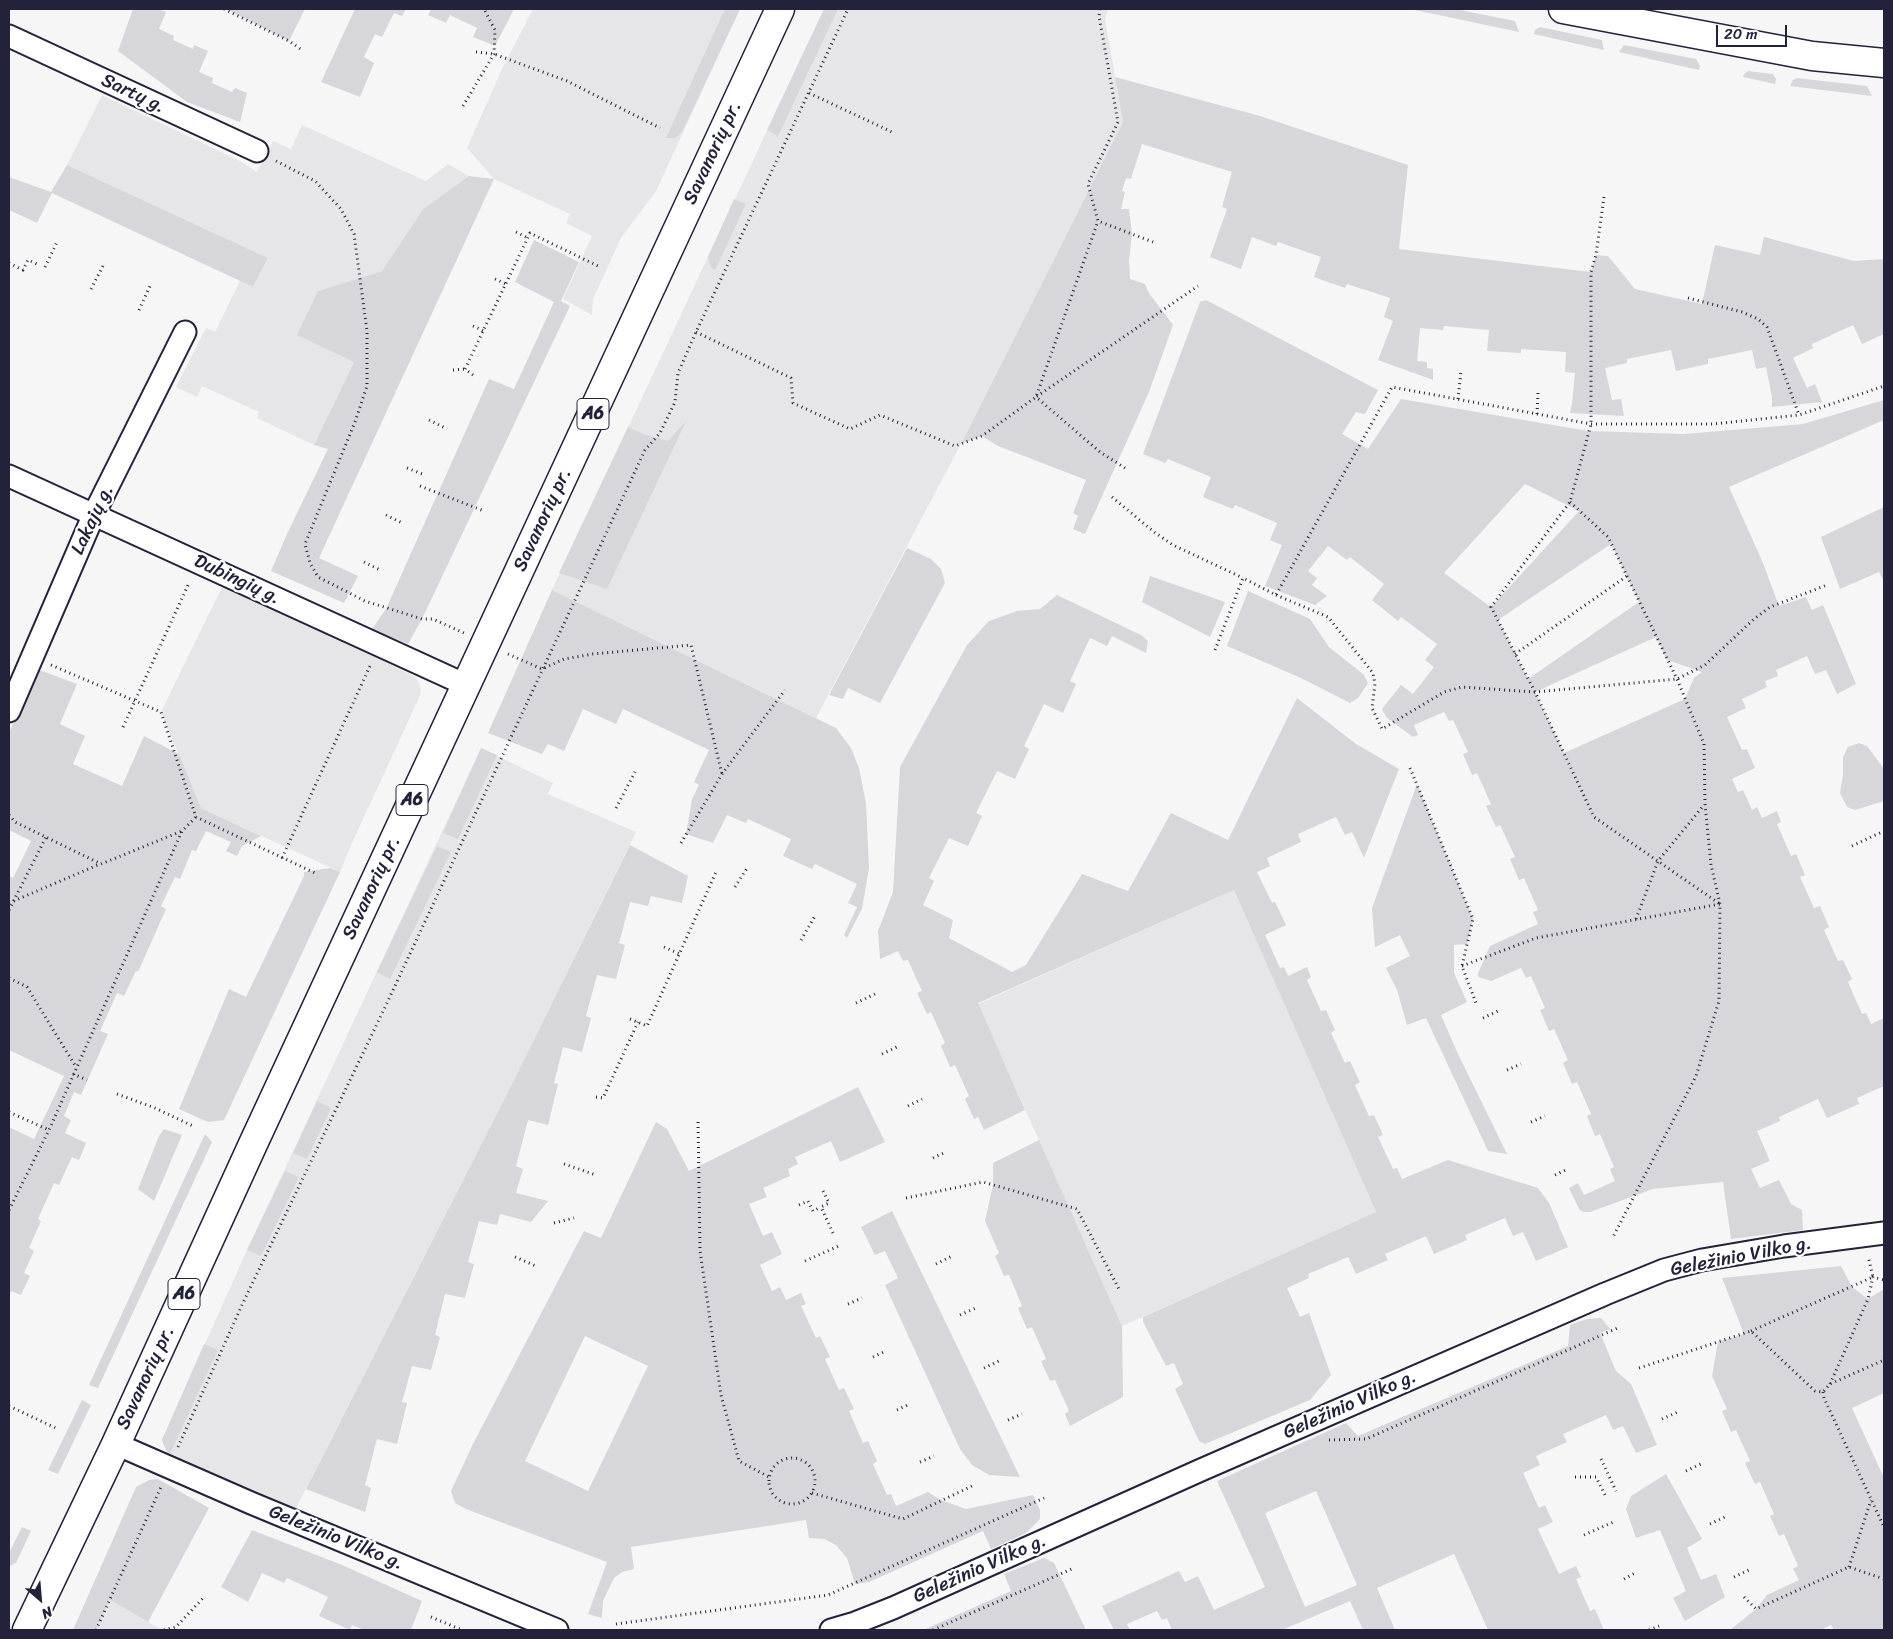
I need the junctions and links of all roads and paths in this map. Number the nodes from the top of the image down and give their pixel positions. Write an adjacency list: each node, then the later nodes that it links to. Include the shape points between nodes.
1 (224, 9): 8 (path)
2 (484, 9): 10 (path, via 495,30)
3 (780, 9): 70 (main road, Savanorių pr. / A6)
4 (848, 9): 12 (path)
5 (1100, 9): 18 (path, via 1118,122 1088,184)
6 (1563, 9): 11 (main road, via 1812,56)
7 (9, 36): 16 (street, Sartų g.)
8 (302, 50)
9 (476, 52): 10 (path)
10 (494, 54): 13 (path); 14 (path, via 567,81)
11 (1884, 63)
12 (809, 93): 15 (path); 38 (path)
13 (463, 106)
14 (660, 128)
15 (894, 134)
16 (257, 151): 70 (path, via 315,181 340,209 354,234 362,292 367,331 367,386 305,544 310,563 318,577 364,601 422,619 433,619)
17 (1604, 197): 50 (path, via 1591,272)
18 (1098, 221): 22 (path); 45 (path)
19 (516, 232): 20 (path)
20 (528, 238): 26 (path, via 530,233); 29 (path)
21 (57, 242): 27 (path)
22 (1153, 242)
23 (9, 263): 25 (path, via 23,270 28,260)
24 (104, 264): 32 (path)
25 (39, 265)
26 (598, 266)
27 (45, 267)
28 (495, 278): 29 (path)
29 (506, 284): 36 (path)
30 (150, 286): 34 (path)
31 (1198, 286): 45 (path)
32 (91, 288)
33 (1688, 298): 48 (path, via 1742,312 1767,327)
34 (139, 310)
35 (473, 326): 36 (path)
36 (484, 331): 39 (path)
37 (185, 332): 60 (street, Lakajų g.)
38 (696, 332): 45 (path, via 791,378 793,403 850,430 880,415 955,446 982,436); 75 (path, via 678,373 674,402 660,433 645,450)
39 (466, 369): 40 (path); 42 (path)
40 (453, 370)
41 (1461, 371): 46 (path)
42 (473, 375)
43 (1884, 386): 48 (path)
44 (1538, 392): 47 (path)
45 (1036, 397): 53 (path, via 1100,452)
46 (1458, 400): 47 (path); 69 (path, via 1392,387)
47 (1537, 414): 50 (path)
48 (1799, 415): 50 (path, via 1714,424)
49 (430, 420): 51 (path)
50 (1591, 424): 58 (path)
51 (447, 429)
52 (407, 468): 54 (path)
53 (1124, 468)
54 (425, 475)
55 (9, 476): 60 (street, Dubingių g.)
56 (420, 486): 59 (path)
57 (1112, 497): 67 (path, via 1173,545)
58 (1570, 502): 66 (path, via 1608,537); 73 (path, via 1491,607)
59 (484, 511)
60 (94, 514): 63 (street, Dubingių g.); 74 (street, Lakajų g.)
61 (386, 516): 62 (path)
62 (402, 522)
63 (198, 562): 71 (street, Dubingių g.); 80 (path)
64 (364, 562): 65 (path)
65 (380, 570)
66 (1626, 576): 73 (path); 76 (path)
67 (1242, 578): 69 (path); 72 (path)
68 (1827, 585): 76 (path, via 1770,608 1705,665)
69 (1276, 595): 79 (path, via 1328,617 1373,673 1372,708 1382,729 1444,692 1462,687)
70 (486, 643): 75 (path); 77 (main road, Savanorių pr. / A6)
71 (380, 645): 77 (street, Dubingių g.); 95 (path)
72 (1215, 650)
73 (1515, 654): 79 (path)
74 (32, 657): 80 (path); 81 (street, Lakajų g.)
75 (542, 669): 85 (path, via 564,659 593,654 691,645); 185 (path)
76 (1677, 679): 79 (path); 86 (path, via 1704,744)
77 (466, 685): 187 (main road, Savanorių pr. / A6)
78 (785, 690): 85 (path)
79 (1535, 692): 96 (path, via 1594,817)
80 (136, 701): 82 (path); 89 (path, via 161,712)
81 (9, 711)
82 (123, 728)
83 (1410, 768): 111 (path, via 1473,919)
84 (635, 772): 87 (path)
85 (722, 774): 93 (path)
86 (1705, 804): 96 (path); 104 (path, via 1711,865)
87 (616, 808)
88 (9, 815): 92 (path, via 15,822)
89 (196, 817): 90 (path); 95 (path)
90 (182, 830): 97 (path); 123 (path)
91 (1884, 831): 94 (path)
92 (46, 837): 97 (path); 102 (path)
93 (681, 843)
94 (1852, 846)
95 (282, 858): 100 (path)
96 (1658, 861): 104 (path); 107 (path)
97 (101, 864): 102 (path)
98 (747, 868): 101 (path)
99 (716, 872): 110 (path)
100 (315, 873)
101 (735, 887)
102 (14, 900): 103 (path); 105 (path)
103 (9, 903)
104 (1720, 904): 107 (path); 153 (path, via 1719,1001 1696,1076)
105 (9, 910)
106 (815, 916): 108 (path)
107 (1636, 919): 111 (path, via 1536,938)
108 (800, 940)
109 (664, 947): 110 (path)
110 (680, 954): 119 (path, via 648,1026)
111 (1462, 966): 115 (path)
112 (9, 978): 123 (path, via 27,987)
113 (875, 994): 114 (path)
114 (856, 1003)
115 (1476, 1003)
116 (1498, 1011): 117 (path)
117 (1483, 1018)
118 (630, 1019): 119 (path)
119 (638, 1022): 128 (path, via 603,1098)
120 (899, 1046): 121 (path)
121 (882, 1054)
122 (1521, 1064): 124 (path)
123 (77, 1067): 125 (path)
124 (1507, 1070)
125 (73, 1074): 126 (path); 136 (path)
126 (87, 1080)
127 (117, 1094): 135 (path)
128 (596, 1097)
129 (922, 1099): 130 (path)
130 (908, 1106)
131 (9, 1112): 136 (path)
132 (1545, 1116): 134 (path)
133 (698, 1122): 193 (path, via 700,1250 721,1396 739,1461)
134 (1531, 1122)
135 (195, 1127)
136 (49, 1130): 147 (path)
137 (946, 1152): 138 (path)
138 (932, 1158)
139 (564, 1164): 141 (path)
140 (1568, 1169): 142 (path)
141 (596, 1175)
142 (1555, 1175)
143 (823, 1191): 146 (path, via 829,1203)
144 (906, 1198): 162 (path, via 983,1182 1077,1209)
145 (799, 1205): 146 (path, via 808,1201 813,1211)
146 (821, 1207): 150 (path)
147 (9, 1210)
148 (574, 1218): 149 (path)
149 (554, 1223)
150 (833, 1233)
151 (1884, 1233): 152 (street, Geležinio Vilko g.)
152 (1863, 1236): 160 (path); 224 (street, Geležinio Vilko g., via 1702,1260 1664,1270 893,1608)
153 (1613, 1237)
154 (839, 1246): 157 (path)
155 (952, 1256): 158 (path)
156 (514, 1257): 159 (path)
157 (805, 1262)
158 (936, 1264)
159 (536, 1266)
160 (1873, 1277): 161 (path); 168 (path); 175 (path, via 1868,1299)
161 (1884, 1280)
162 (1120, 1291)
163 (862, 1298): 164 (path)
164 (848, 1304)
165 (976, 1308): 166 (path)
166 (960, 1315)
167 (1620, 1327): 186 (path, via 1366,1439)
168 (1751, 1332): 174 (path); 176 (path, via 1815,1391)
169 (886, 1351): 170 (path)
170 (873, 1357)
171 (1884, 1360): 175 (path)
172 (999, 1361): 173 (path)
173 (984, 1368)
174 (1638, 1368)
175 (1830, 1384): 176 (path)
176 (1822, 1392): 201 (path)
177 (910, 1404): 179 (path)
178 (9, 1406): 184 (path)
179 (897, 1410)
180 (1680, 1411): 182 (path)
181 (1022, 1414): 183 (path)
182 (1662, 1419)
183 (1008, 1420)
184 (58, 1429)
185 (182, 1438)
186 (1322, 1440)
187 (116, 1444): 219 (main road, Savanorių pr. / A6); 223 (street, Geležinio Vilko g., via 251,1504)
188 (934, 1456): 190 (path)
189 (1601, 1459): 197 (path)
190 (920, 1462)
191 (1703, 1463): 192 (path)
192 (1686, 1471)
193 (769, 1477): 198 (path, via 775,1496 784,1502 794,1504); 198 (path, via 773,1468 787,1458 805,1461 815,1475)
194 (1575, 1477): 199 (path, via 1596,1478)
195 (163, 1483): 220 (path)
196 (972, 1486): 198 (path, via 903,1519)
197 (1616, 1491)
198 (812, 1493)
199 (1606, 1497)
200 (1044, 1498): 217 (path, via 828,1595)
201 (1871, 1500): 205 (path); 207 (path)
202 (1727, 1516): 204 (path)
203 (1616, 1521): 206 (path)
204 (1710, 1524)
205 (1884, 1527)
206 (1584, 1535)
207 (1849, 1567): 213 (path); 215 (path, via 1756,1609)
208 (1074, 1568): 225 (path)
209 (1751, 1569): 211 (path)
210 (1637, 1572): 212 (path)
211 (1734, 1576)
212 (1624, 1579)
213 (1884, 1579)
214 (204, 1597): 221 (path, via 176,1626)
215 (1744, 1597)
216 (431, 1617): 222 (path)
217 (616, 1624)
218 (1659, 1626): 226 (path)
219 (27, 1630)
220 (96, 1630)
221 (164, 1630)
222 (462, 1630)
223 (557, 1630)
224 (831, 1630)
225 (933, 1630)
226 (1649, 1630)

